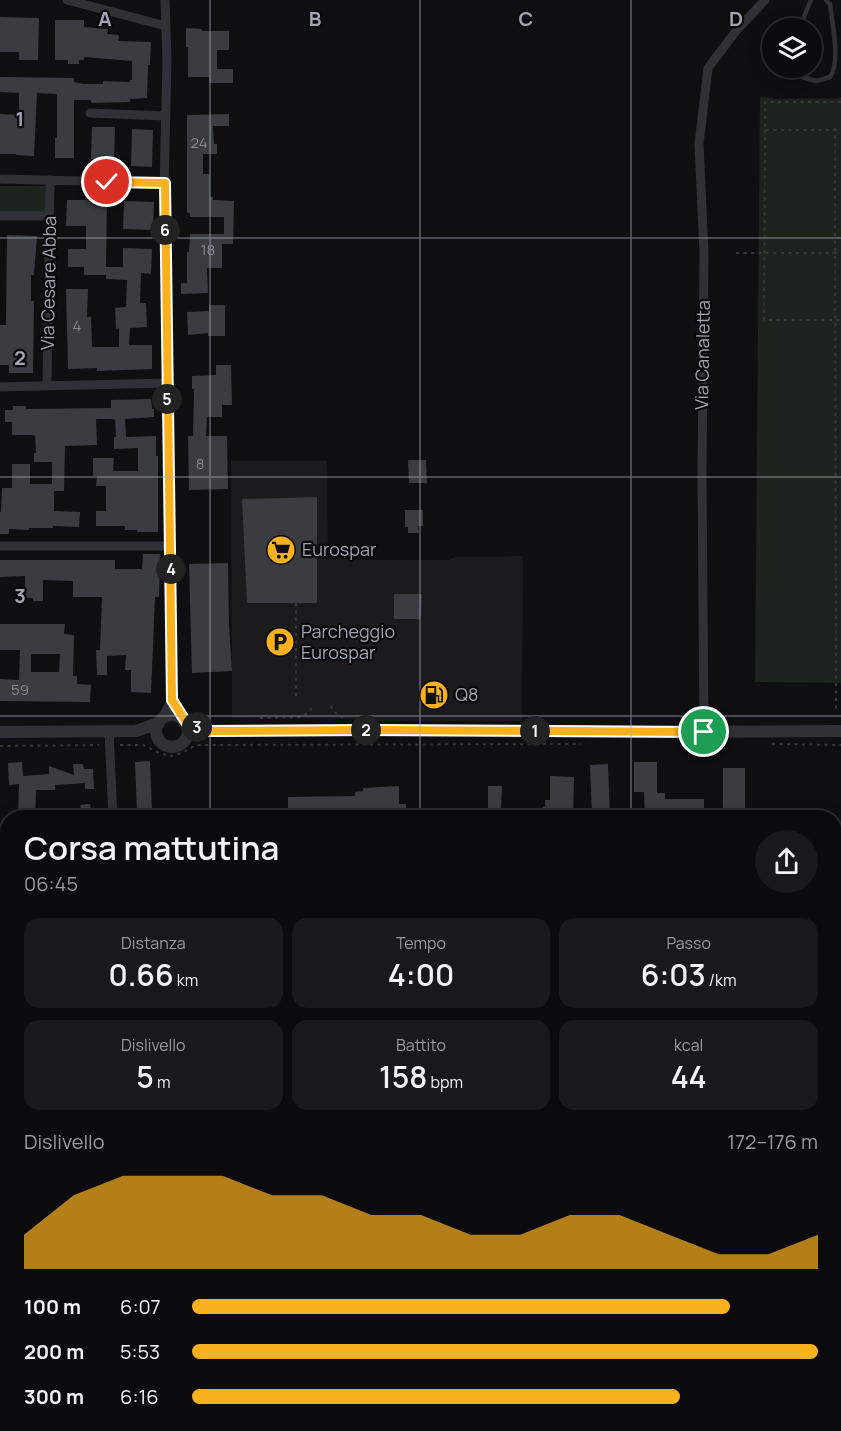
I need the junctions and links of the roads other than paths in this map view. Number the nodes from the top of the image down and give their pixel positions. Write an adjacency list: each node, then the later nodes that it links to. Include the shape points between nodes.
1 (67, 0): 7 (street)
2 (165, 0): 7 (street)
3 (765, 0): 29 (street, Via Canaletta, via 708,68 699,144 704,253)
4 (811, 0): 6 (lane)
5 (826, 0): 8 (lane, via 830,4 835,70 830,77 816,81)
6 (804, 18)
7 (166, 26): 10 (street)
8 (802, 78)
9 (90, 113): 10 (street)
10 (165, 116): 13 (street)
11 (0, 179): 12 (street)
12 (50, 180): 13 (street); 15 (street, Via Cesare Abba)
13 (165, 183): 16 (street)
14 (0, 216): 15 (street)
15 (50, 216): 17 (street, Via Cesare Abba)
16 (167, 383): 17 (street); 20 (street)
17 (47, 386): 18 (street)
18 (0, 387)
19 (0, 546): 20 (street)
20 (171, 546): 21 (street)
21 (172, 700): 22 (street); 23 (street)
22 (160, 720): 23 (street, via 172,715); 25 (street); 30 (street, via 156,733)
23 (184, 720): 26 (street); 31 (street, via 188,732)
24 (109, 731): 25 (street); 28 (street); 32 (street)
25 (136, 731): 30 (street)
26 (208, 731): 29 (street); 31 (street)
27 (841, 731): 29 (street)
28 (0, 732)
29 (704, 732)
30 (161, 742): 31 (street, via 175,747)
31 (184, 742)
32 (113, 810)

